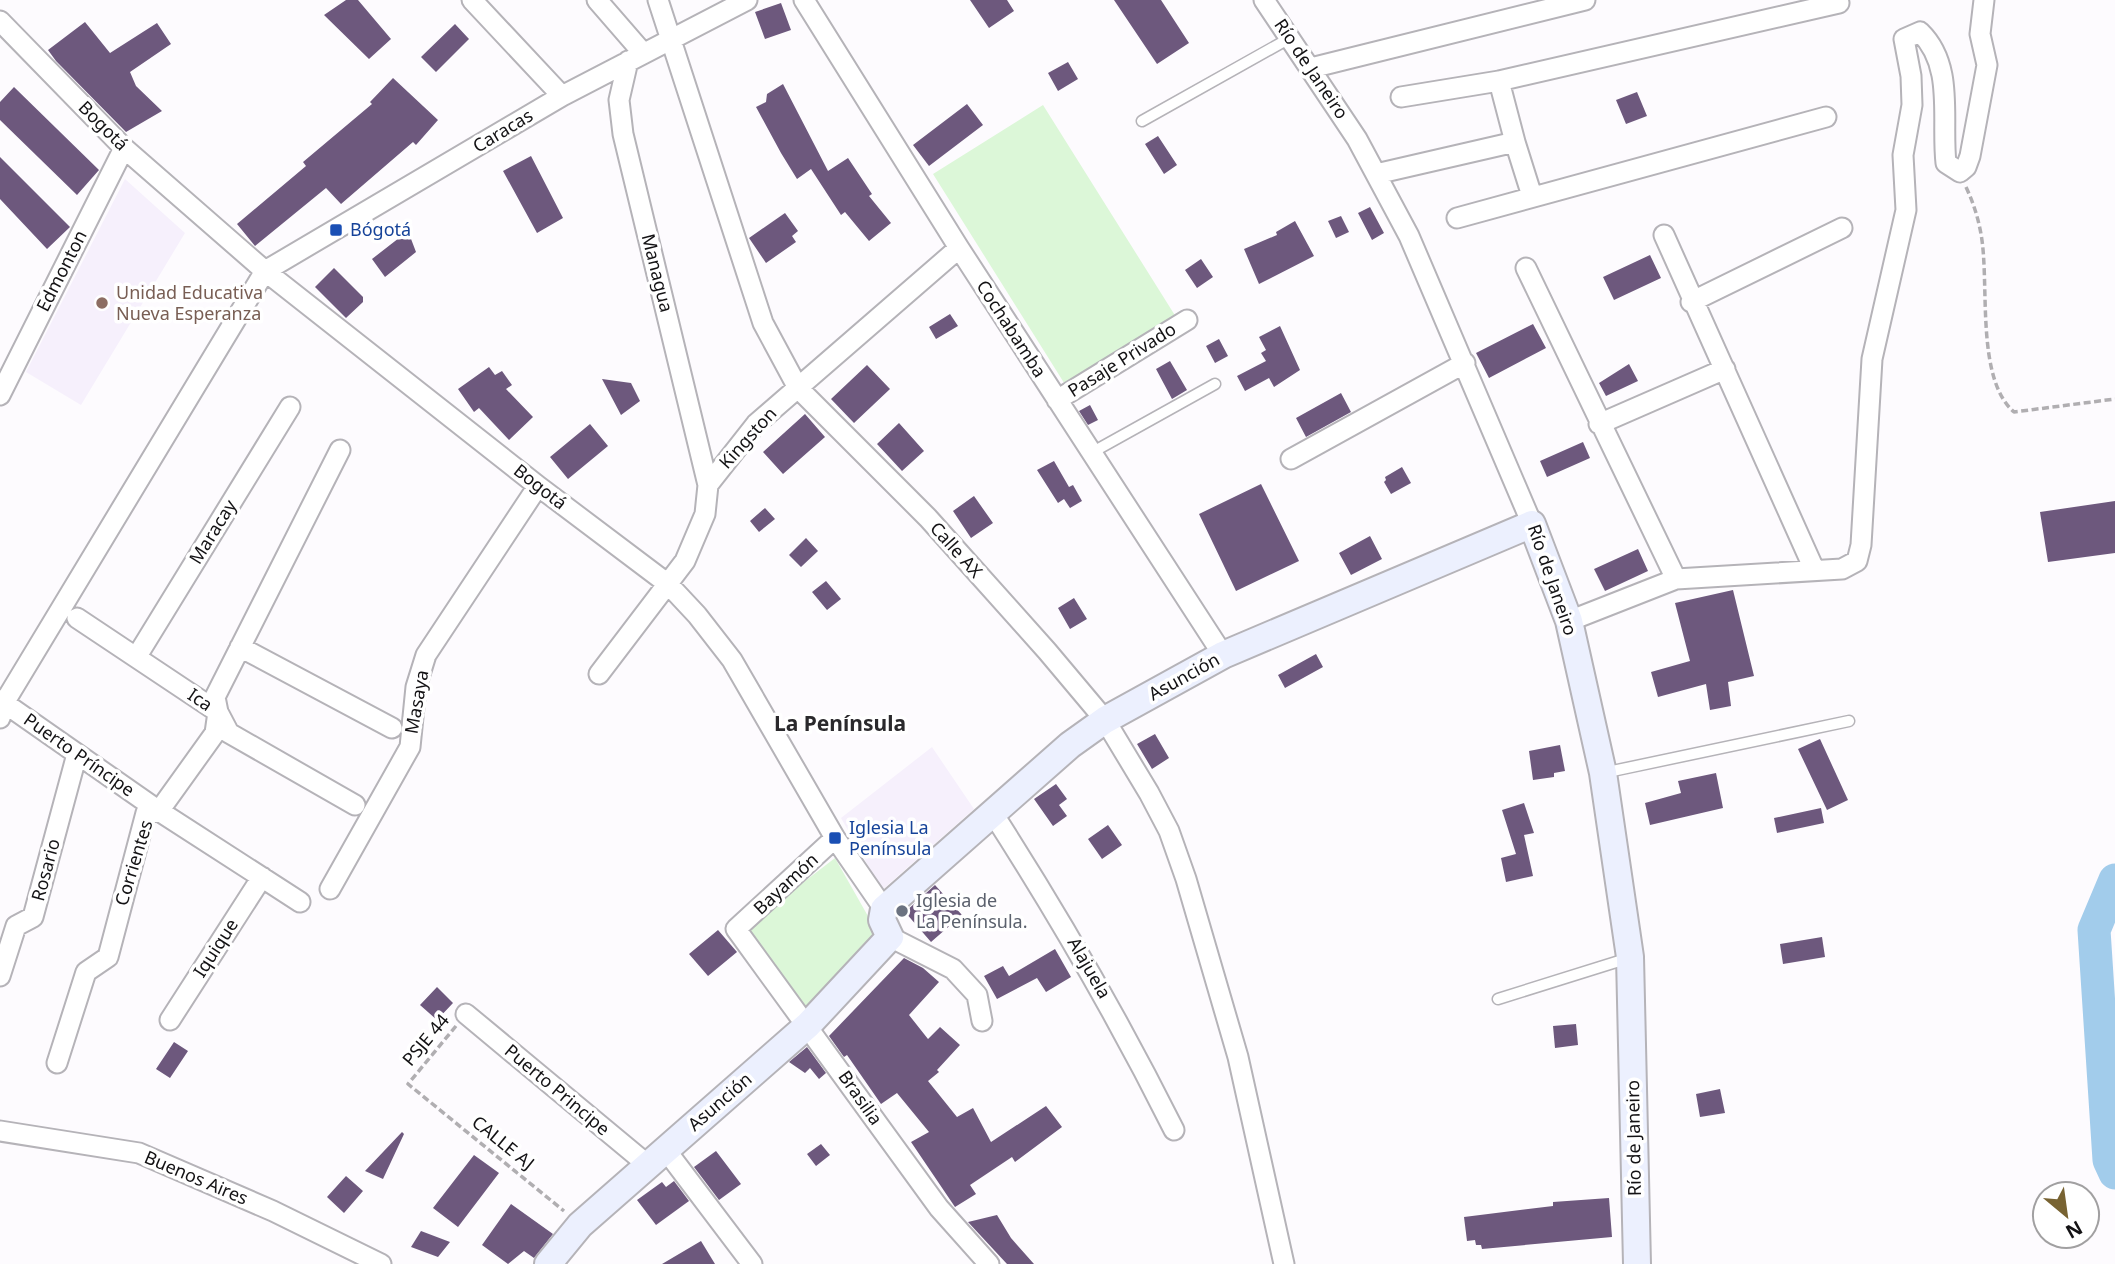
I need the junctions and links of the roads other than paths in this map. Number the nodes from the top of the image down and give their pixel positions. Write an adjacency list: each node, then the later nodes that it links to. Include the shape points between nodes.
1 (472, 0): 16 (street)
2 (597, 0): 13 (street)
3 (658, 0): 12 (street, Calle AX)
4 (747, 0): 12 (street, Caracas)
5 (804, 0): 27 (street, Cochabamba)
6 (1264, 0): 11 (street, Río de Janeiro)
7 (1585, 0): 14 (street)
8 (1984, 0): 46 (street, via 1980,34 1987,65 1970,156 1960,172 1946,163 1945,101 1932,44 1920,32 1904,39 1912,105 1903,155 1906,210 1872,359 1861,545 1857,561 1842,569)
9 (1839, 3): 15 (street)
10 (0, 21): 21 (street, Bogotá)
11 (1291, 38): 14 (street, Río de Janeiro); 19 (lane)
12 (668, 39): 13 (street, Caracas); 35 (street, Calle AX, via 763,323)
13 (635, 57): 16 (street, Caracas); 43 (street, Managua, via 619,100 623,134)
14 (1311, 68): 22 (street, Río de Janeiro)
15 (1499, 81): 17 (street); 20 (street)
16 (562, 96): 29 (street, Caracas)
17 (1401, 97)
18 (1826, 117): 23 (street)
19 (1142, 121)
20 (1515, 142): 22 (street); 23 (street)
21 (124, 148): 29 (street, Bogotá); 36 (street, Edmonton)
22 (1376, 174): 32 (street, Río de Janeiro)
23 (1532, 196): 24 (street)
24 (1457, 219)
25 (1842, 228): 30 (street)
26 (1664, 235): 30 (street)
27 (959, 248): 35 (street, Kingston); 37 (street, Cochabamba)
28 (1526, 268): 39 (street)
29 (265, 271): 44 (street, Bogotá); 55 (street)
30 (1692, 302): 33 (street)
31 (1187, 320): 37 (street, Pasaje Privado)
32 (1465, 363): 42 (street); 45 (street, Río de Janeiro)
33 (1725, 369): 39 (street); 46 (street)
34 (1215, 384): 41 (lane)
35 (798, 388): 43 (street, Kingston, via 756,424); 57 (street, Calle AX, via 928,519)
36 (0, 395)
37 (1057, 400): 41 (street, Cochabamba)
38 (289, 407): 53 (street, Maracay)
39 (1599, 424): 47 (street)
40 (340, 450): 51 (street, Corrientes)
41 (1091, 453): 52 (street, Cochabamba)
42 (1291, 459)
43 (708, 485): 48 (street, Kingston, via 697,538)
44 (538, 486): 48 (street, Bogotá); 67 (street, Masaya, via 426,656 416,687 410,747)
45 (1532, 524): 50 (street, Río de Janeiro); 52 (street, Asunción)
46 (1814, 569): 47 (street)
47 (1675, 579): 50 (street)
48 (668, 583): 54 (street, Kingston); 65 (street, Bogotá, via 732,660)
49 (77, 618): 53 (street, Ica)
50 (1569, 621): 61 (street, Río de Janeiro)
51 (240, 647): 56 (street, Corrientes, via 215,697); 59 (street)
52 (1223, 655): 57 (street, Asunción)
53 (137, 656): 56 (street, Ica)
54 (599, 674)
55 (1, 707): 60 (street, Puerto Príncipe)
56 (218, 712): 62 (street, Ica, via 229,733); 63 (street, Corrientes, via 215,733)
57 (1105, 720): 64 (street, Asunción); 87 (street, Calle AX, via 1149,793 1186,879 1238,1056)
58 (1849, 721): 61 (lane)
59 (392, 728)
60 (77, 754): 63 (street, Puerto Príncipe); 73 (street, Rosario, via 33,917 16,926)
61 (1603, 773): 72 (street, Río de Janeiro)
62 (355, 805)
63 (159, 811): 66 (street, Puerto Príncipe); 79 (street, Corrientes, via 146,813 108,957 86,972)
64 (992, 813): 69 (street, Asunción); 80 (street, Alajuela, via 1112,1009)
65 (835, 838): 69 (street, Bogotá); 70 (street, Bayamón)
66 (262, 877): 68 (street, Puerto Príncipe); 76 (street, Iquique)
67 (330, 889)
68 (300, 902)
69 (884, 909): 71 (street, Bogotá, via 882,920)
70 (736, 929): 78 (street, Brasilia)
71 (890, 936): 77 (street, via 953,969 977,995); 78 (street, Asunción)
72 (1630, 957): 74 (lane); 89 (street, Río de Janeiro)
73 (0, 976)
74 (1498, 999)
75 (466, 1014): 82 (street, Puerto Principe)
76 (170, 1020)
77 (982, 1021)
78 (808, 1025): 82 (street, Asunción); 86 (street, Brasilia, via 940,1208)
79 (57, 1063)
80 (1174, 1130)
81 (0, 1131): 83 (street, Buenos Aires, via 139,1153)
82 (657, 1158): 84 (street, Asunción, via 580,1224); 85 (street, Puerto Principe)
83 (381, 1264)
84 (548, 1264)
85 (752, 1264)
86 (989, 1264)
87 (1284, 1264)
88 (1624, 1264): 89 (street)
89 (1637, 1264)

